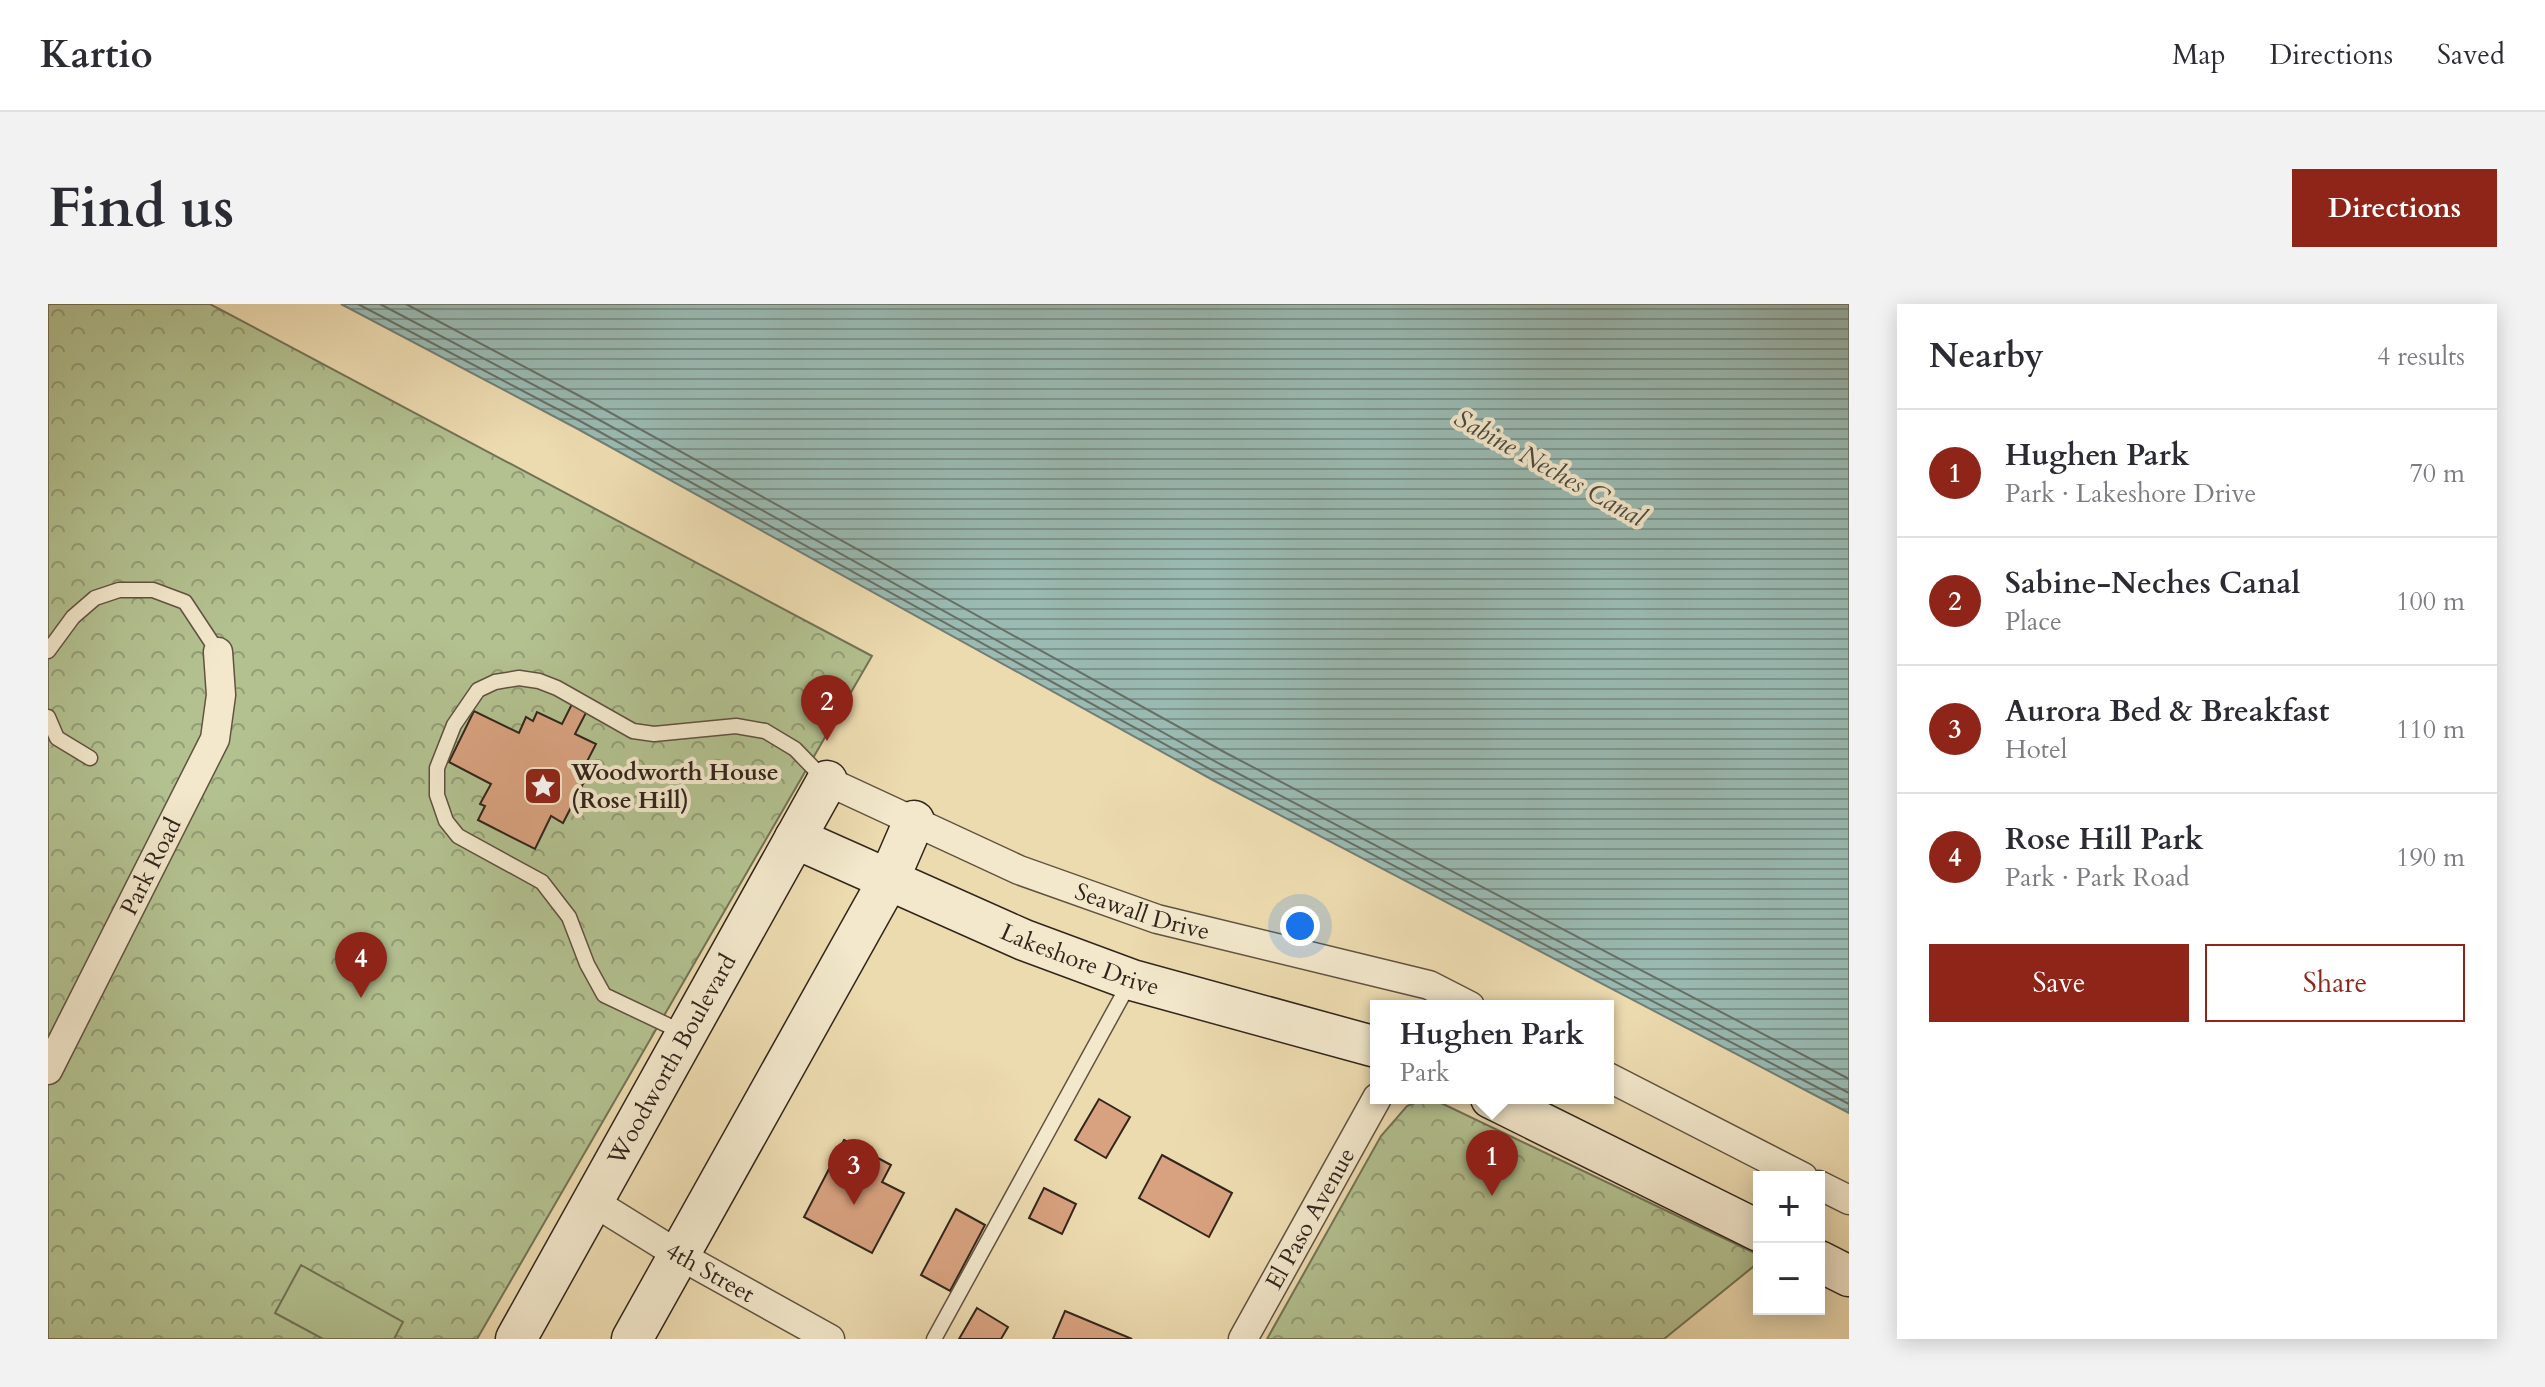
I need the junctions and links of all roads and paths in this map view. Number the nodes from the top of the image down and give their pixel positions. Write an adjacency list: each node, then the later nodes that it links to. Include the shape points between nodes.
1 (48, 651): 2 (lane, via 95,598 119,590 153,590 185,602)
2 (218, 652): 13 (street, Park Road, via 221,695 215,739)
3 (48, 717): 4 (lane, via 57,738)
4 (90, 758)
5 (827, 781): 6 (street, Seawall Drive); 7 (street, Woodworth Boulevard); 11 (lane, via 795,749 765,731 736,726 654,734 633,731 539,681 519,678 478,690 454,725 437,768 437,795 446,821 458,836 542,882 569,917 604,995)
6 (914, 821): 8 (street); 10 (street, Seawall Drive, via 1019,870 1157,919 1429,985)
7 (795, 838): 8 (street, Lakeshore Drive); 11 (street, Woodworth Boulevard)
8 (888, 881): 9 (street, Lakeshore Drive); 22 (street)
9 (1132, 980): 12 (street, Lakeshore Drive); 28 (lane)
10 (1458, 1000)
11 (686, 1034): 20 (street, Woodworth Boulevard)
12 (1370, 1045)
13 (48, 1070)
14 (1614, 1080): 17 (street)
15 (1374, 1104): 29 (street, El Paso Avenue)
16 (1503, 1104): 21 (street)
17 (1791, 1171)
18 (1825, 1188): 19 (street)
19 (1849, 1200)
20 (592, 1201): 22 (street, 4th Street); 25 (street, Woodworth Boulevard)
21 (1753, 1228)
22 (679, 1255): 26 (street); 27 (street, 4th Street)
23 (1825, 1264): 24 (street)
24 (1849, 1276)
25 (516, 1339)
26 (632, 1339)
27 (830, 1339)
28 (934, 1339)
29 (1243, 1339)

